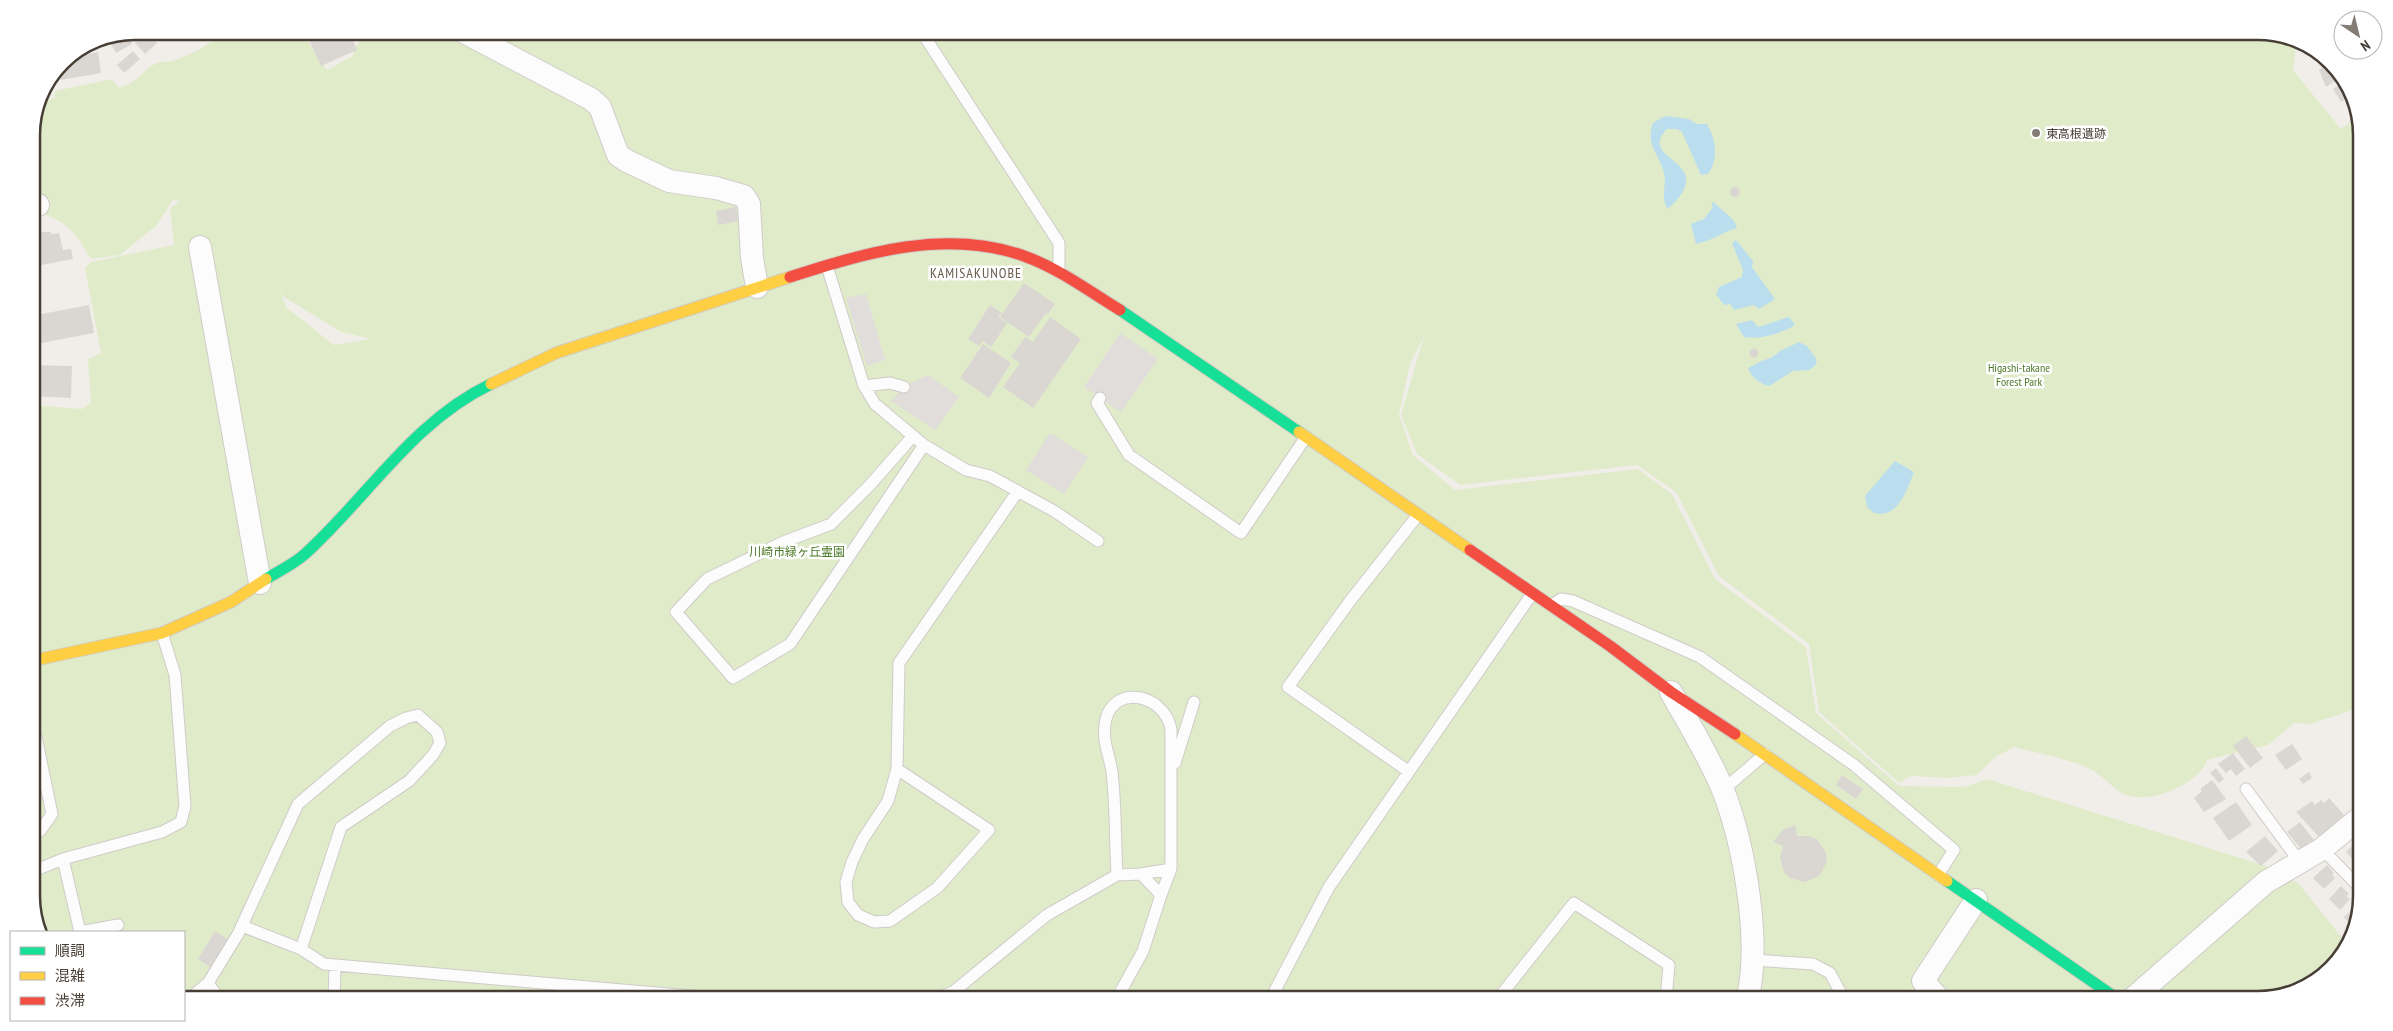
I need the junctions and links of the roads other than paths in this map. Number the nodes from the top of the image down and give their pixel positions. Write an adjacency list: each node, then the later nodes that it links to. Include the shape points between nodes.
1 (479, 40): 6 (street, via 591,99 600,107 618,155 627,161 669,181 744,196 749,204)
2 (927, 40): 5 (lane, via 1059,243)
3 (200, 247): 16 (street)
4 (827, 266): 5 (street, via 910,244 976,244 1024,256); 6 (street); 7 (lane)
5 (1059, 273): 11 (street, via 1142,324)
6 (757, 287): 16 (street, via 556,353 465,397 429,424 304,555)
7 (864, 386): 8 (lane, via 890,383); 10 (lane, via 875,404)
8 (904, 387)
9 (1100, 398): 11 (lane, via 1097,403 1129,455 1241,533)
10 (913, 436): 12 (lane); 12 (lane, via 831,524 707,579 676,612 733,678 790,644)
11 (1306, 437): 14 (street)
12 (924, 445): 13 (lane, via 966,470 990,476)
13 (1018, 492): 15 (lane, via 1054,511); 25 (lane, via 899,664)
14 (1418, 514): 17 (street); 26 (lane, via 1350,600 1288,687)
15 (1098, 541)
16 (260, 583): 19 (street, via 231,602)
17 (1532, 594): 18 (street); 26 (lane)
18 (1551, 606): 21 (street); 39 (lane, via 1561,599 1573,601 1700,657 1854,765 1954,850)
19 (162, 632): 20 (street); 33 (lane, via 177,693 185,806 181,822 162,832)
20 (40, 658)
21 (1671, 692): 24 (street); 29 (street)
22 (1194, 702): 27 (lane)
23 (40, 753): 31 (lane, via 52,814)
24 (1765, 754): 29 (lane); 39 (street)
25 (897, 769): 25 (lane, via 888,801 863,839 846,882 848,902 858,915 874,922 890,922 937,888 989,830)
26 (1408, 771): 57 (lane, via 1329,887)
27 (1171, 775): 36 (lane); 38 (lane, via 1171,729 1167,715 1144,698 1123,699 1115,704 1106,718 1104,741 1112,770)
28 (2246, 789): 34 (lane)
29 (1723, 790): 48 (street, via 1746,880 1754,934)
30 (2353, 823): 32 (street)
31 (40, 831)
32 (2322, 849): 34 (street); 40 (lane)
33 (63, 859): 35 (lane); 45 (lane)
34 (2299, 861): 64 (street, via 2266,882)
35 (40, 869)
36 (1171, 869): 37 (lane); 41 (lane)
37 (1140, 874): 38 (lane); 41 (lane)
38 (1117, 875): 55 (lane, via 1047,915)
39 (1938, 875): 42 (street)
40 (2353, 881)
41 (1161, 895): 56 (lane, via 1143,951)
42 (1976, 900): 62 (street, via 1924,981); 63 (street)
43 (118, 925): 46 (lane)
44 (242, 926): 47 (lane); 47 (lane, via 298,804 390,726 418,715 438,732 440,743 434,755 409,781 341,827); 50 (lane)
45 (80, 931)
46 (85, 931)
47 (301, 948): 49 (lane, via 324,964)
48 (1752, 960): 60 (street); 61 (lane, via 1813,964 1830,973)
49 (335, 965): 53 (lane); 54 (lane)
50 (208, 983): 51 (lane); 52 (lane)
51 (199, 991)
52 (214, 991)
53 (334, 991)
54 (604, 991)
55 (954, 991)
56 (1121, 991)
57 (1275, 991)
58 (1504, 991): 59 (lane, via 1574,903 1668,965)
59 (1667, 991)
60 (1748, 991)
61 (1840, 991)
62 (1932, 991)
63 (2105, 991)
64 (2141, 991)

